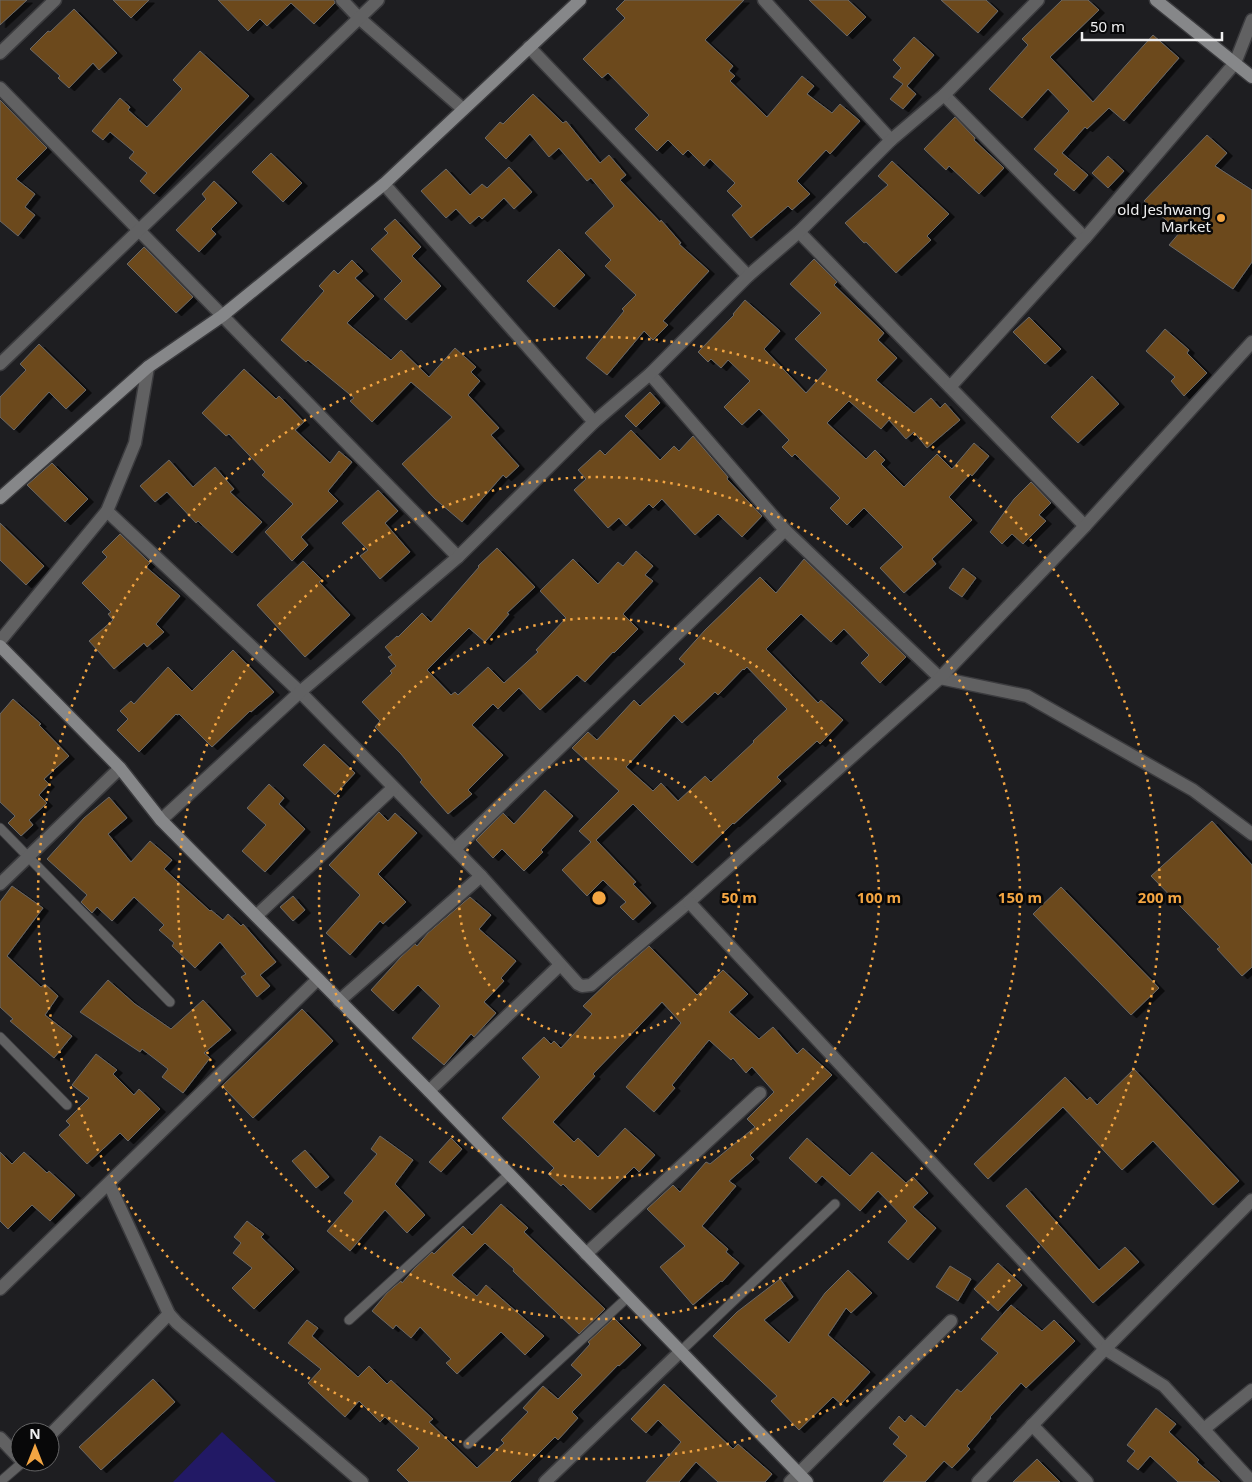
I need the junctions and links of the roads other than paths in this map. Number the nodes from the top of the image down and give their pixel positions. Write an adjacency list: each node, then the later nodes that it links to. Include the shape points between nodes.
1 (55, 0): 11 (street)
2 (342, 0): 8 (street)
3 (378, 0): 8 (street)
4 (580, 0): 10 (street)
5 (764, 0): 17 (street)
6 (1038, 0): 15 (street)
7 (1156, 0): 12 (street)
8 (359, 18): 16 (street); 19 (street)
9 (1252, 20): 12 (street)
10 (529, 47): 16 (street); 22 (street)
11 (0, 53)
12 (1235, 62): 13 (street); 21 (street)
13 (1252, 77)
14 (0, 88): 19 (street)
15 (944, 95): 17 (street); 21 (street)
16 (463, 109): 18 (street)
17 (891, 140): 20 (street)
18 (384, 184): 23 (street); 29 (street)
19 (140, 230): 23 (street); 25 (street)
20 (799, 232): 22 (street); 28 (street)
21 (1085, 238): 28 (street)
22 (748, 276): 27 (street)
23 (222, 316): 26 (street); 34 (street)
24 (1252, 342): 32 (street)
25 (0, 364)
26 (148, 367): 30 (street); 31 (street, via 135,443)
27 (650, 374): 29 (street); 33 (street)
28 (950, 387): 32 (street)
29 (594, 422): 34 (street)
30 (0, 498)
31 (107, 511): 35 (street); 38 (street)
32 (1085, 526): 37 (street)
33 (785, 530): 37 (street); 44 (street)
34 (458, 558): 38 (street)
35 (0, 641)
36 (0, 646): 39 (street)
37 (940, 678): 43 (street, via 1027,696 1193,790); 48 (street)
38 (300, 692): 40 (street); 41 (street)
39 (120, 768): 41 (street); 45 (street)
40 (393, 788): 44 (street); 49 (street)
41 (161, 820): 49 (street)
42 (0, 828): 45 (lane)
43 (1252, 834)
44 (454, 848): 46 (street)
45 (28, 857): 47 (street); 53 (lane)
46 (481, 876): 50 (street); 52 (street)
47 (0, 884)
48 (689, 902): 50 (street, via 591,985 578,984); 68 (street)
49 (256, 916): 51 (street)
50 (560, 965): 55 (street)
51 (318, 980): 52 (street); 59 (street)
52 (340, 1001): 55 (street)
53 (170, 1002)
54 (0, 1037): 57 (lane)
55 (429, 1091): 58 (street)
56 (760, 1093): 62 (street)
57 (67, 1104)
58 (509, 1174): 62 (street); 66 (lane)
59 (109, 1184): 63 (street); 65 (street)
60 (1252, 1200): 68 (street)
61 (835, 1204): 69 (lane)
62 (586, 1254): 64 (street)
63 (0, 1289)
64 (628, 1297): 69 (street); 75 (lane)
65 (169, 1314): 71 (street); 80 (street)
66 (350, 1320)
67 (951, 1321): 78 (street)
68 (1105, 1349): 72 (street); 73 (street, via 1164,1386)
69 (680, 1351): 78 (street); 81 (street)
70 (1252, 1390): 73 (street)
71 (60, 1425)
72 (1032, 1425): 82 (street); 83 (street)
73 (1204, 1429): 84 (street)
74 (0, 1438): 76 (street)
75 (468, 1444)
76 (10, 1448)
77 (12, 1472): 79 (lane)
78 (799, 1479)
79 (0, 1482)
80 (362, 1482)
81 (545, 1482)
82 (978, 1482)
83 (1087, 1482)
84 (1252, 1482)

